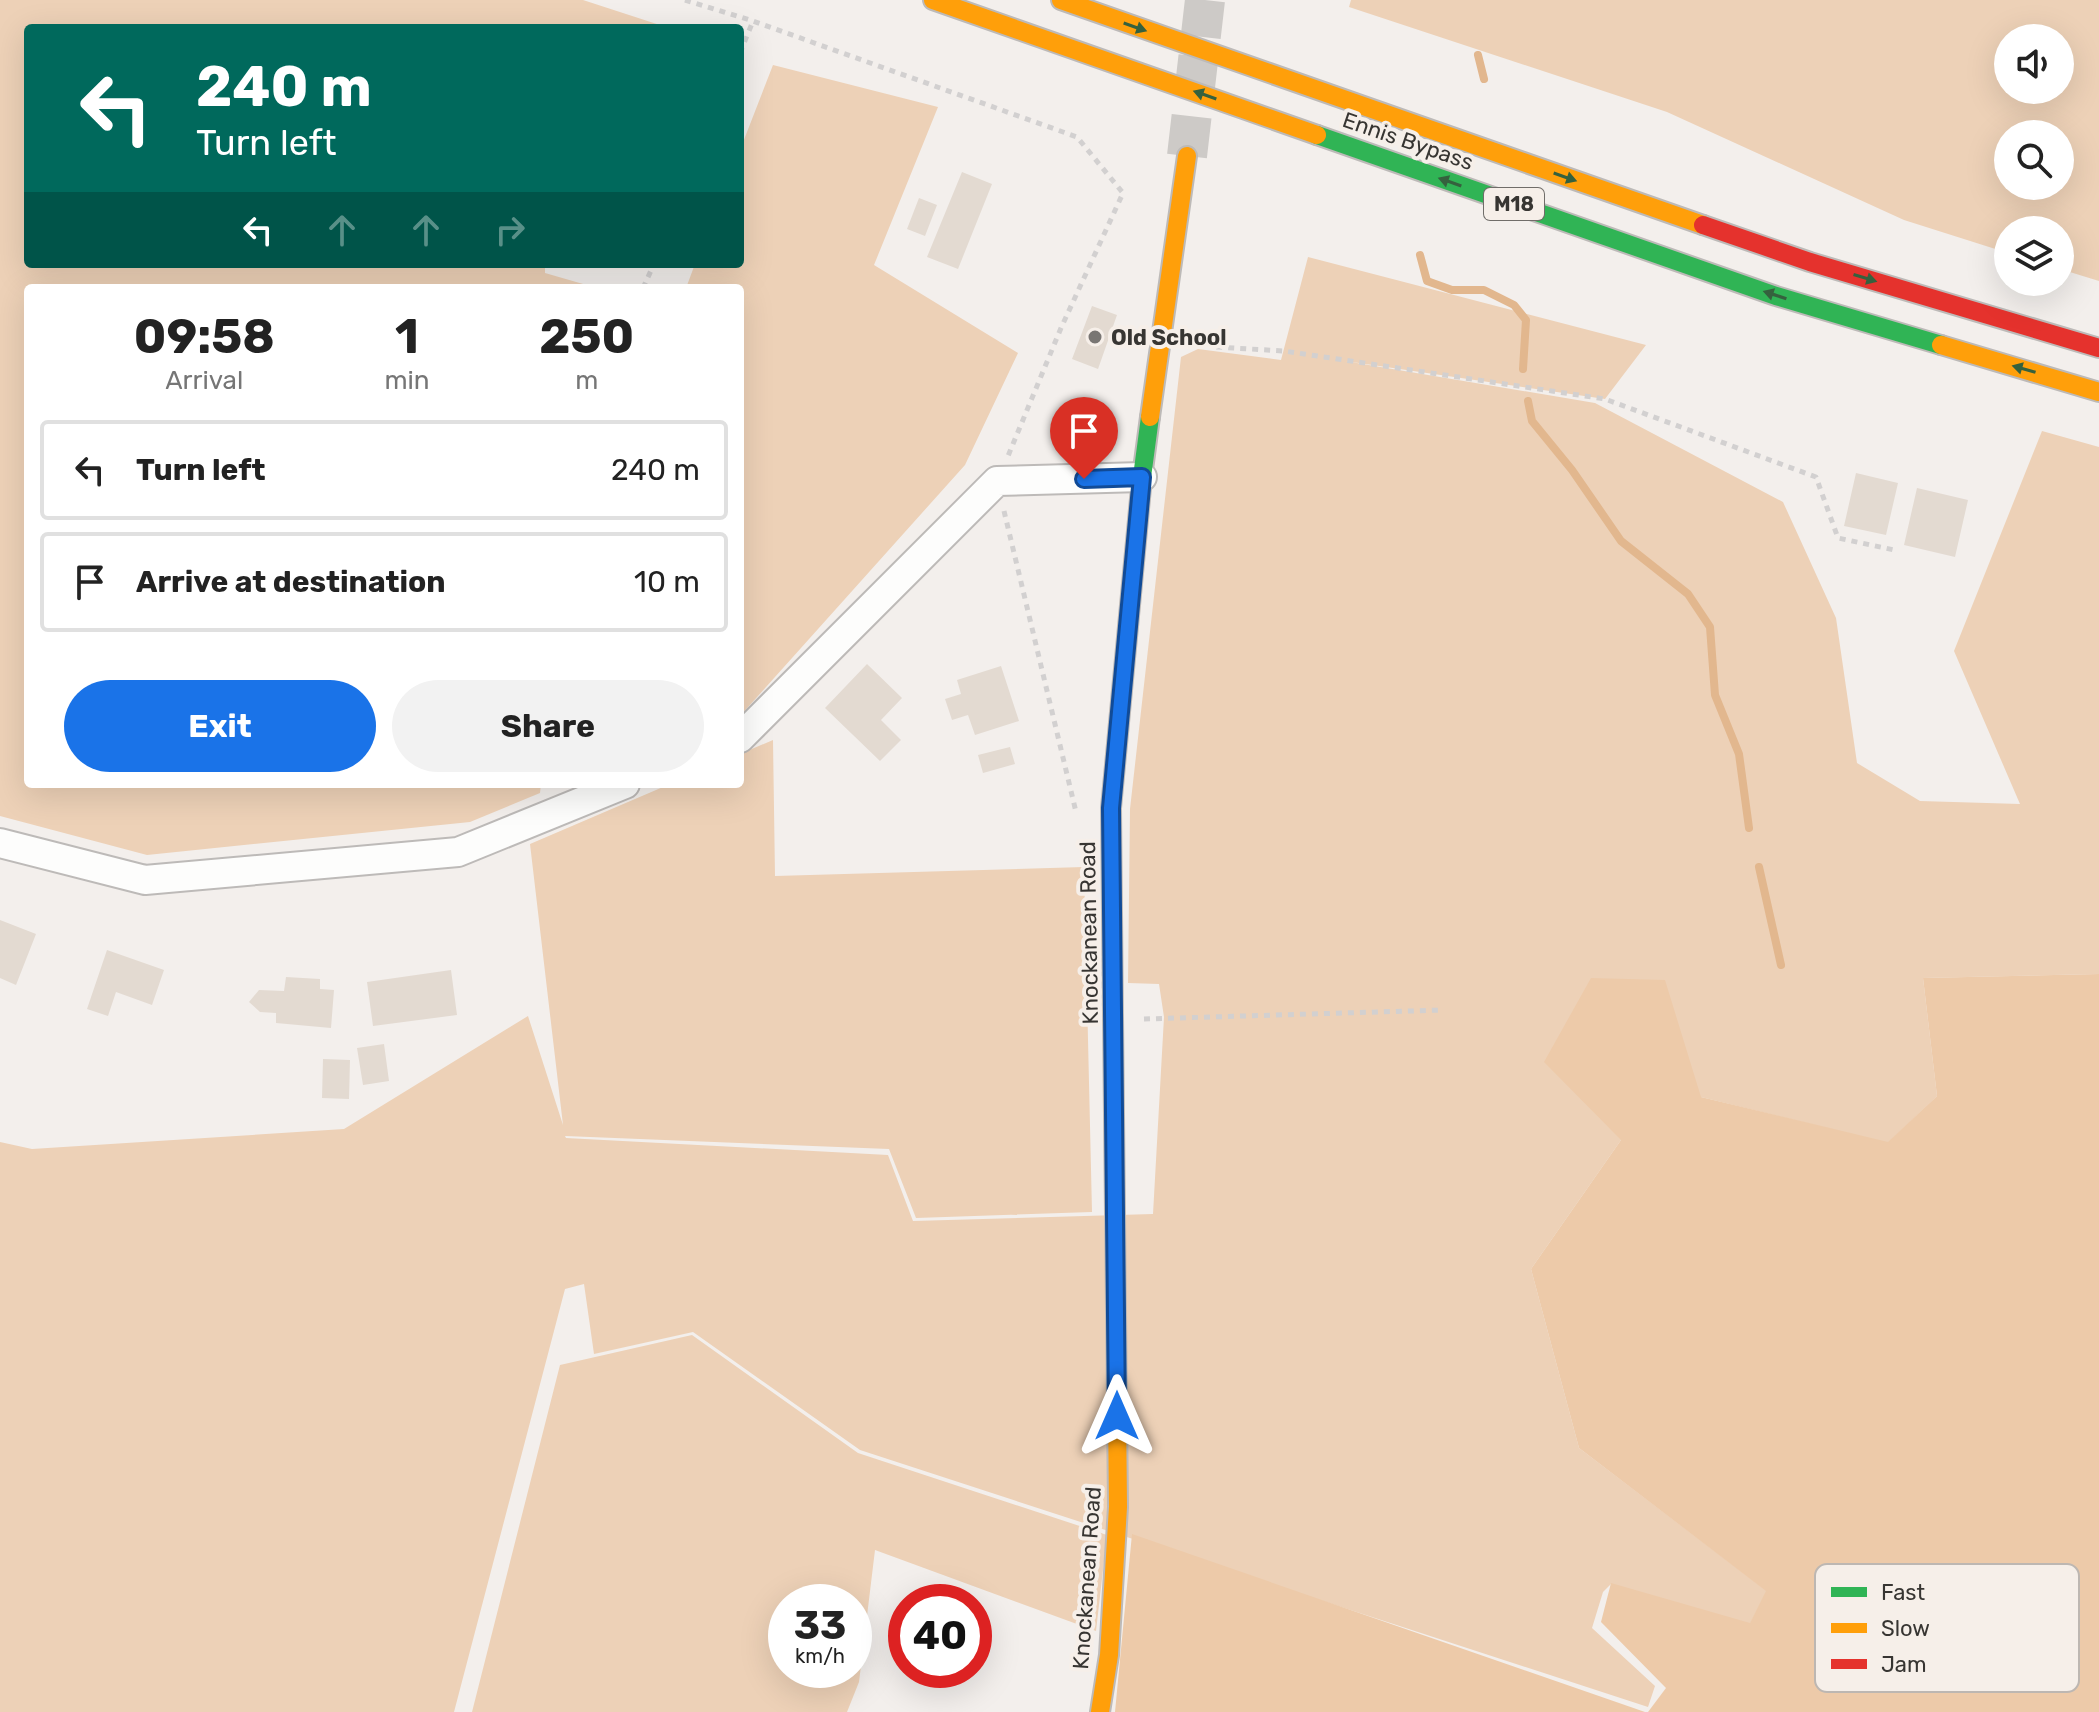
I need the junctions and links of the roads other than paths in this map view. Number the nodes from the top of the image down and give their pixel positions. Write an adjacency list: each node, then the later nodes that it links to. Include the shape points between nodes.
1 (933, 0): 5 (main road, Ennis Bypass / M18, one-way to 1, via 1776,296)
2 (1061, 0): 4 (main road, Ennis Bypass / M18, one-way to 4, via 1810,262)
3 (1187, 156): 6 (main road, Knockanean Road)
4 (2099, 348)
5 (2099, 392)
6 (1142, 477): 7 (street, via 997,481); 10 (main road, Knockanean Road, via 1111,808 1118,1507)
7 (744, 734)
8 (615, 788): 9 (street, via 458,852 145,880)
9 (0, 843)
10 (1100, 1712)

